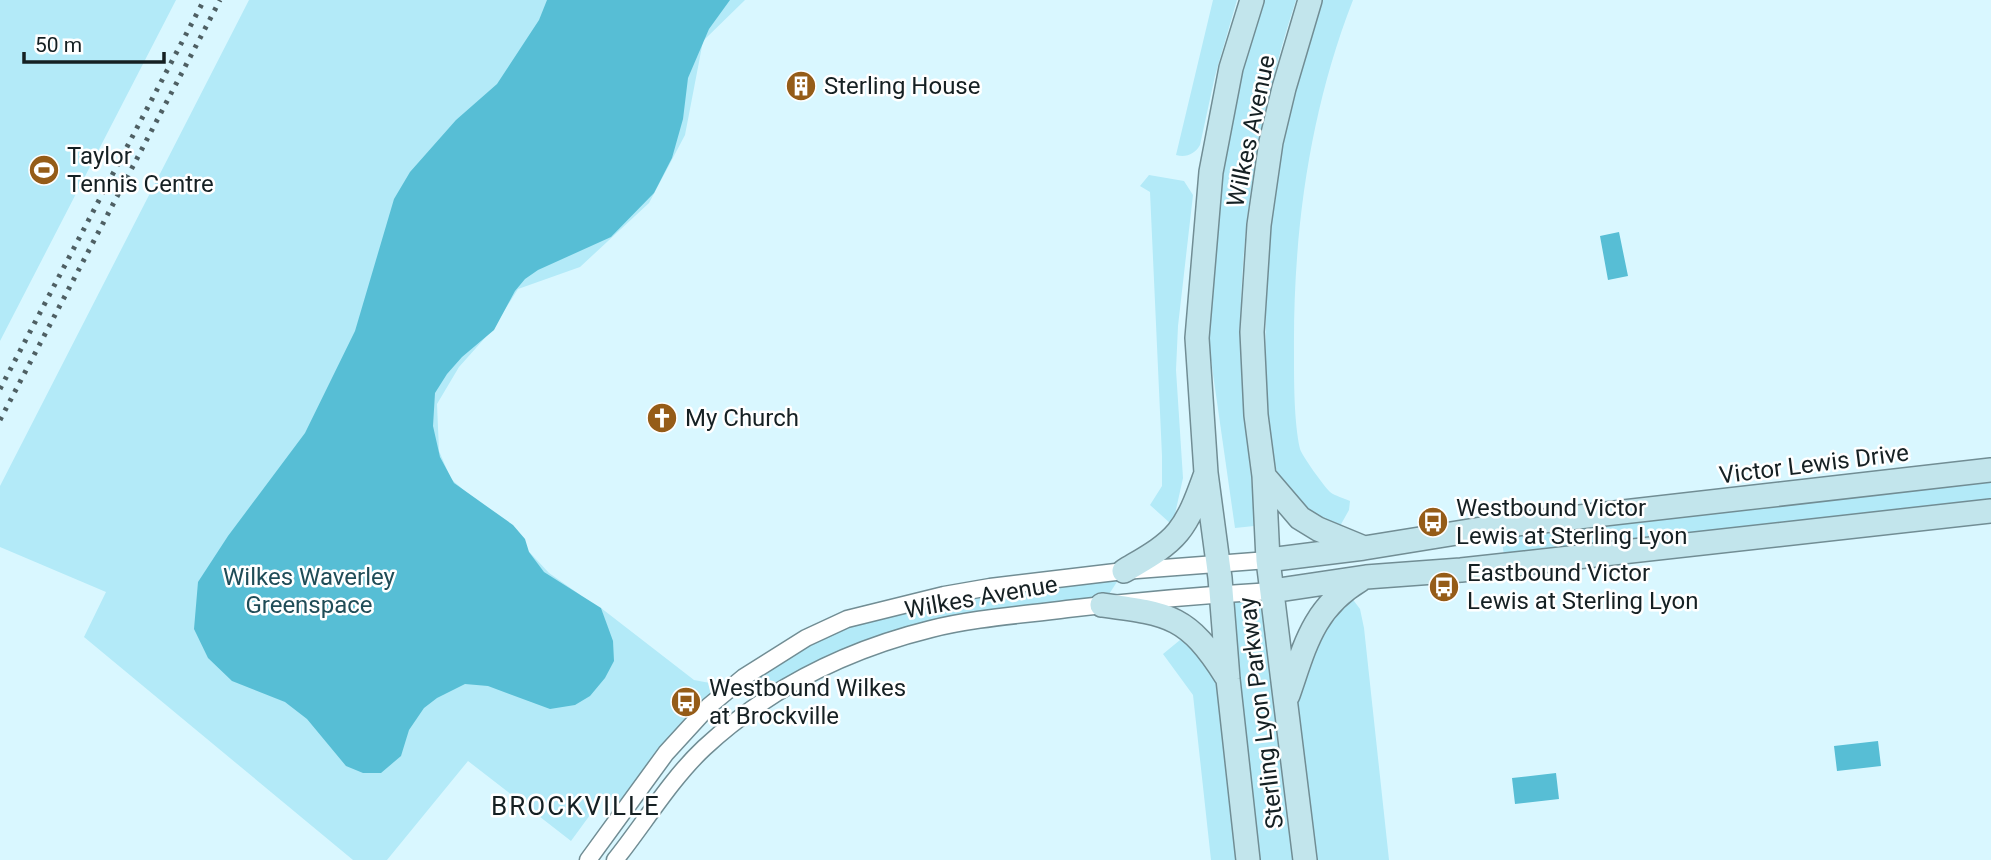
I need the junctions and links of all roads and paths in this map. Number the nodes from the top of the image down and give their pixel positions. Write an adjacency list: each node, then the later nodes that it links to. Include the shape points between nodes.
1 (1252, 0): 4 (main road, Wilkes Avenue, via 1231,68 1211,172 1198,338)
2 (1310, 0): 5 (main road, Wilkes Avenue, via 1271,142 1259,225 1252,332)
3 (1991, 470): 7 (main road, Victor Lewis Drive, via 1500,526)
4 (1206, 473): 9 (main road, Wilkes Avenue); 10 (main road, via 1179,531 1152,555)
5 (1264, 476): 7 (main road, via 1300,519); 8 (main road, Wilkes Avenue)
6 (1991, 511): 11 (main road)
7 (1364, 548): 8 (main road, Victor Lewis Drive)
8 (1268, 560): 9 (street, Wilkes Avenue); 12 (main road, Sterling Lyon Parkway)
9 (1218, 565): 10 (street, Wilkes Avenue); 13 (main road, Sterling Lyon Parkway)
10 (1124, 571): 17 (street, Wilkes Avenue, via 944,595 847,619 806,638 744,677 689,725)
11 (1366, 577): 12 (main road); 16 (main road, via 1339,594 1316,620)
12 (1272, 591): 13 (street, Wilkes Avenue); 16 (main road, Sterling Lyon Parkway)
13 (1220, 594): 14 (street, Wilkes Avenue); 15 (main road, Sterling Lyon Parkway)
14 (1102, 605): 15 (main road, via 1171,618 1208,648); 18 (street, Wilkes Avenue, via 932,628 860,651 795,680 701,751)
15 (1228, 679): 19 (main road, Sterling Lyon Parkway)
16 (1287, 700): 20 (main road, Sterling Lyon Parkway)
17 (588, 860)
18 (615, 860)
19 (1248, 860)
20 (1305, 860)

